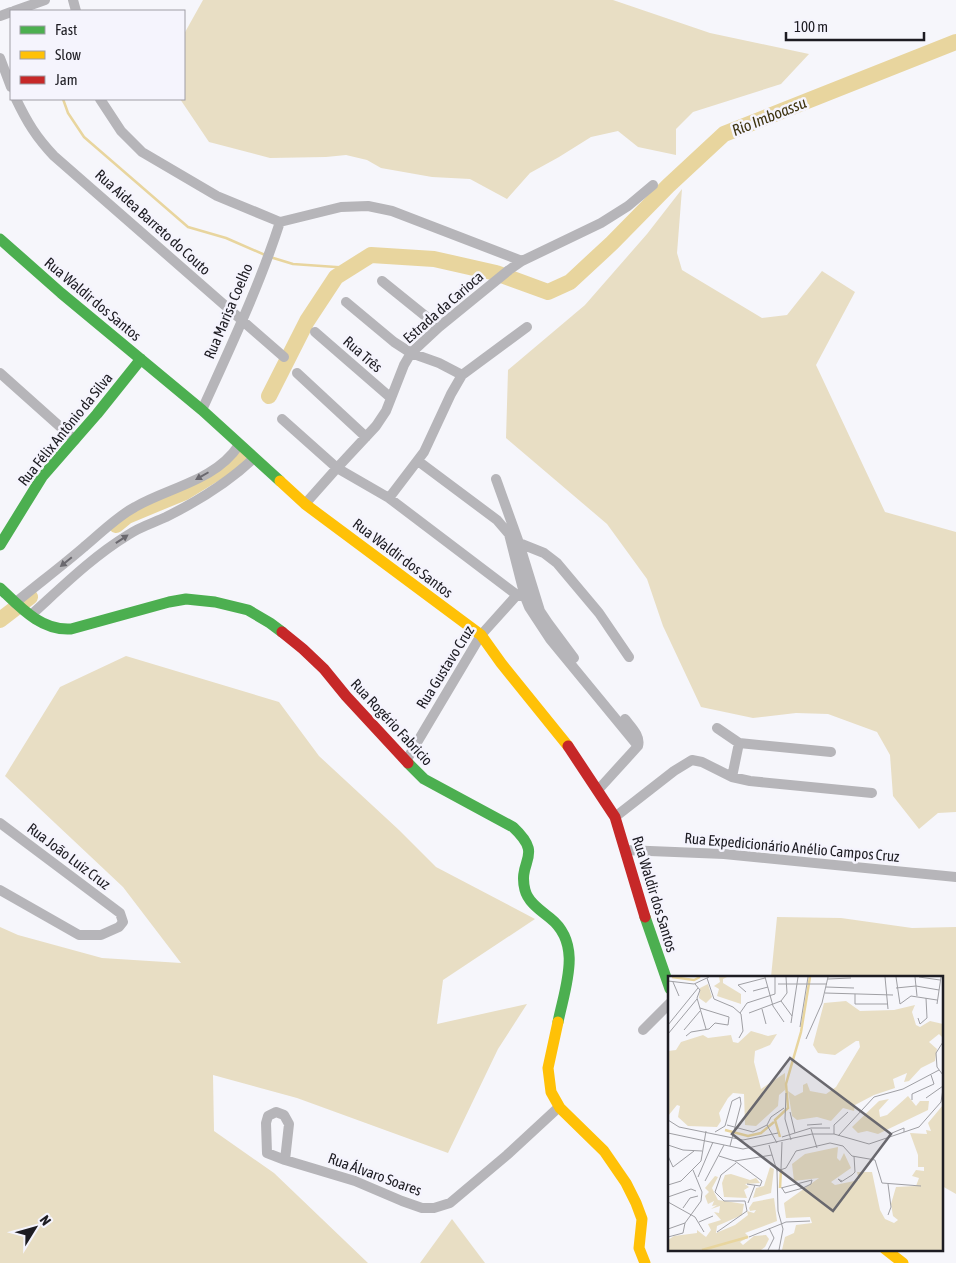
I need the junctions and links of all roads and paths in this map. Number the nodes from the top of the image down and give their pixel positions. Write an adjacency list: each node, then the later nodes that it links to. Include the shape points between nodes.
1 (45, 0): 2 (street)
2 (18, 10)
3 (0, 58): 4 (street)
4 (10, 84)
5 (16, 100): 13 (street, Rua Aidea Barreto do Couto, via 26,122 54,156)
6 (101, 100): 8 (street, via 121,131 142,152 217,196)
7 (652, 185): 10 (street, Estrada da Carioca, via 601,223)
8 (280, 222): 10 (street, via 341,207 368,206 392,211); 13 (street, Rua Marisa Coelho)
9 (0, 238): 19 (street, Rua Waldir dos Santos)
10 (522, 261): 14 (street, Estrada da Carioca)
11 (382, 281): 14 (street)
12 (346, 302): 17 (street)
13 (242, 321): 18 (street, Rua Aidea Barreto do Couto); 24 (street, Rua Marisa Coelho)
14 (439, 327): 17 (street, Estrada da Carioca)
15 (527, 327): 22 (street)
16 (315, 332): 23 (street, Rua Três)
17 (411, 353): 22 (street); 23 (street, Estrada da Carioca)
18 (284, 357)
19 (141, 359): 24 (street, Rua Waldir dos Santos); 27 (street, Rua Félix Antônio da Silva)
20 (0, 373): 27 (street)
21 (297, 373): 26 (street)
22 (462, 375): 30 (street)
23 (391, 398): 26 (street, Estrada da Carioca, via 386,412)
24 (202, 410): 28 (street, Rua Waldir dos Santos)
25 (282, 419): 31 (street)
26 (366, 437): 31 (street, Estrada da Carioca)
27 (75, 440): 36 (street, Rua Félix Antônio da Silva, via 42,477)
28 (238, 444): 29 (street, Rua Waldir dos Santos); 39 (street, one-way to 39, via 222,464 203,476 135,507 116,520)
29 (254, 458): 34 (street, Rua Waldir dos Santos); 40 (street, one-way to 29, via 108,548 199,499)
30 (418, 461): 33 (street); 38 (street, via 497,520 509,534)
31 (336, 468): 33 (street); 34 (street, Estrada da Carioca)
32 (496, 479): 35 (street)
33 (389, 498): 38 (street)
34 (305, 504): 41 (street, Rua Waldir dos Santos)
35 (519, 543): 38 (street); 42 (street, via 544,553 557,563 599,613)
36 (0, 545)
37 (0, 588): 39 (street, Rua Rogério Fabricio)
38 (525, 595): 41 (street, Rua Gustavo Cruz); 48 (street, via 550,639 638,744)
39 (16, 602): 40 (street, Rua Rogério Fabricio)
40 (31, 615): 46 (street, Rua Rogério Fabricio, via 58,630 186,599 248,610 270,623 324,669)
41 (481, 635): 46 (street, Rua Gustavo Cruz); 48 (street, Rua Waldir dos Santos)
42 (630, 657)
43 (717, 728): 44 (street)
44 (740, 743): 45 (street); 47 (street)
45 (831, 752)
46 (406, 761): 58 (street, Rua Rogério Fabricio, via 424,779 512,826 524,836 528,845 525,892 562,930 569,954 548,1068 550,1091)
47 (732, 777): 49 (street); 50 (street, via 692,760)
48 (598, 790): 50 (street, Rua Waldir dos Santos)
49 (872, 793)
50 (615, 817): 52 (street, Rua Waldir dos Santos)
51 (0, 823): 54 (street, Rua João Luiz Cruz, via 120,913 123,922 101,935 79,935)
52 (625, 850): 53 (street, Rua Expedicionário Anélio Campos Cruz, via 724,854); 55 (street, Rua Waldir dos Santos)
53 (956, 877)
54 (0, 890)
55 (668, 983)
56 (668, 1006): 57 (street)
57 (643, 1030)
58 (559, 1107): 59 (street, Rua Álvaro Soares, via 450,1203 434,1208 402,1202 355,1181); 61 (street, Rua Rogério Fabricio, via 604,1152 625,1182 642,1222 638,1245)
59 (285, 1160): 59 (street, Rua Álvaro Soares, via 267,1153 266,1123 268,1116 276,1112 284,1115 289,1124)
60 (887, 1250): 62 (street)
61 (646, 1263)
62 (903, 1263)

